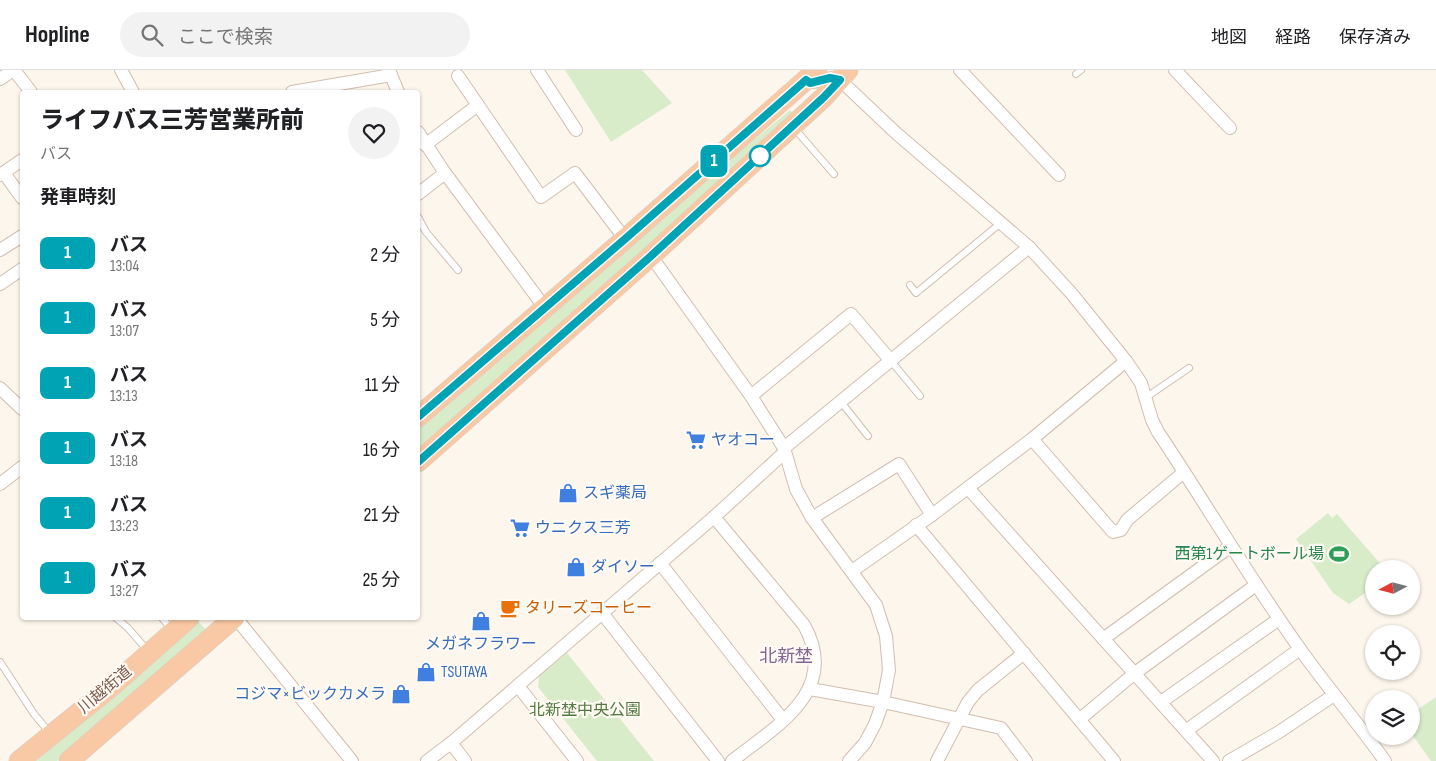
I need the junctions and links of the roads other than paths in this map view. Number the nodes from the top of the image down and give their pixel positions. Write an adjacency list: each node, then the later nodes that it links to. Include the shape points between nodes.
1 (14, 70): 10 (street); 11 (street)
2 (121, 70): 12 (street)
3 (537, 70): 18 (street)
4 (960, 70): 25 (street)
5 (1175, 70): 17 (street)
6 (390, 72): 13 (street); 14 (street)
7 (811, 75): 8 (street, via 810,83); 31 (highway)
8 (844, 75): 16 (highway); 29 (street, via 896,133)
9 (458, 76): 15 (street)
10 (0, 78)
11 (29, 90)
12 (130, 90)
13 (313, 90)
14 (397, 90)
15 (478, 105): 20 (street); 31 (street, via 541,197 575,173)
16 (793, 126): 24 (lane); 34 (highway)
17 (1230, 128)
18 (576, 130)
19 (420, 136): 20 (street)
20 (425, 145): 22 (street)
21 (20, 161): 23 (street)
22 (445, 173): 26 (street); 39 (street)
23 (2, 174): 27 (street)
24 (834, 174)
25 (1058, 174)
26 (420, 192)
27 (20, 196)
28 (420, 221): 36 (lane)
29 (1002, 222): 32 (street); 38 (lane, via 916,293)
30 (20, 237): 33 (street)
31 (625, 239): 39 (highway)
32 (1029, 246): 40 (street); 41 (street)
33 (0, 250)
34 (651, 256): 44 (street); 53 (highway)
35 (20, 270): 37 (street)
36 (458, 270)
37 (0, 284)
38 (910, 285)
39 (545, 308): 49 (highway)
40 (892, 361): 44 (street, via 851,314); 45 (lane); 47 (street)
41 (1126, 361): 46 (street, via 1141,383); 51 (street)
42 (1188, 368): 46 (lane)
43 (0, 388): 48 (street)
44 (751, 396): 52 (street)
45 (920, 396)
46 (1145, 398): 55 (street, via 1158,432)
47 (842, 402): 50 (lane); 52 (street)
48 (20, 407)
49 (420, 415)
50 (868, 436)
51 (1032, 439): 55 (street, via 1113,532 1122,530 1127,520); 57 (street)
52 (785, 450): 59 (street); 60 (street, via 796,489)
53 (420, 460)
54 (20, 469): 56 (street)
55 (1184, 472): 62 (street)
56 (0, 484)
57 (968, 488): 58 (street); 73 (street)
58 (932, 515): 60 (street, via 899,464); 61 (street)
59 (714, 517): 63 (street); 80 (street, via 804,625 815,655 815,673)
60 (812, 518): 64 (street)
61 (916, 525): 64 (street); 76 (street)
62 (1231, 546): 65 (street); 73 (street)
63 (660, 564): 66 (street); 86 (street)
64 (852, 571): 82 (street, via 876,605 886,636 889,670)
65 (1256, 586): 67 (street); 78 (street)
66 (602, 613): 79 (street); 96 (street)
67 (1279, 619): 74 (street); 83 (street)
68 (118, 620): 75 (lane)
69 (182, 620): 72 (highway, 川越街道)
70 (233, 620): 91 (highway, 川越街道)
71 (237, 620): 92 (street)
72 (168, 624): 75 (highway, 川越街道)
73 (1104, 639): 78 (street)
74 (1300, 650): 81 (street); 87 (street)
75 (149, 653): 88 (highway, 川越街道)
76 (1024, 653): 84 (street, via 978,690); 85 (street)
77 (0, 662): 88 (lane)
78 (1135, 673): 83 (street); 85 (street)
79 (518, 686): 89 (street); 95 (street)
80 (810, 689): 82 (street); 86 (street, via 798,707)
81 (1334, 695): 103 (street); 104 (street)
82 (883, 702): 84 (street); 98 (street, via 865,743)
83 (1161, 702): 87 (street)
84 (958, 719): 99 (street); 100 (street, via 1001,728)
85 (1080, 719): 101 (street)
86 (783, 720): 97 (street)
87 (1187, 730): 102 (street)
88 (51, 735): 90 (highway, 川越街道)
89 (451, 743): 93 (street); 94 (street)
90 (19, 761)
91 (69, 761)
92 (352, 761)
93 (427, 761)
94 (465, 761)
95 (577, 761)
96 (718, 761)
97 (732, 761)
98 (849, 761)
99 (937, 761)
100 (1026, 761)
101 (1114, 761)
102 (1214, 761)
103 (1229, 761)
104 (1385, 761)

